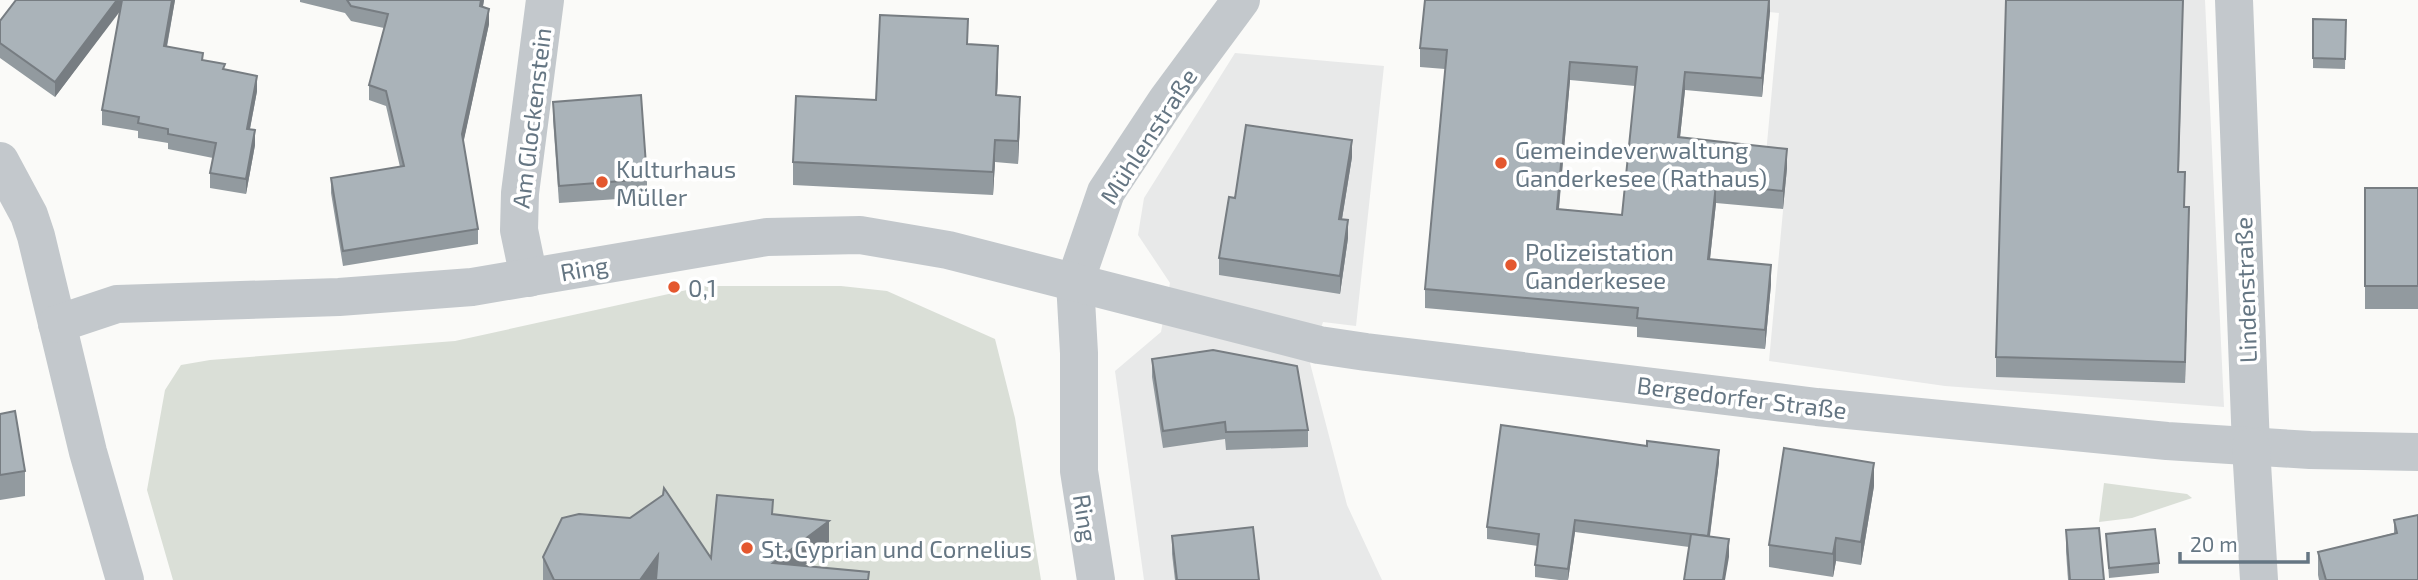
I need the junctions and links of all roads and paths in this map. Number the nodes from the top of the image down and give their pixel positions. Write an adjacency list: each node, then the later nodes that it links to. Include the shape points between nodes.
1 (545, 0): 5 (street, Am Glockenstein, via 520,193 519,230)
2 (1241, 0): 6 (street, Mühlenstraße, via 1106,192)
3 (2234, 0): 8 (street, Lindenstraße)
4 (0, 161): 7 (street, via 29,215)
5 (528, 278): 6 (street, Ring, via 767,237 860,235 948,250); 7 (street, Ring, via 339,297 117,304)
6 (1075, 282): 8 (street, Bergedorfer Straße, via 1319,345 1366,352 1817,407); 11 (street, Ring, via 1079,471)
7 (57, 324): 10 (street)
8 (2251, 447): 9 (street, Bergedorfer Straße); 12 (street, Lindenstraße)
9 (2418, 452)
10 (125, 580)
11 (1096, 580)
12 (2259, 580)

